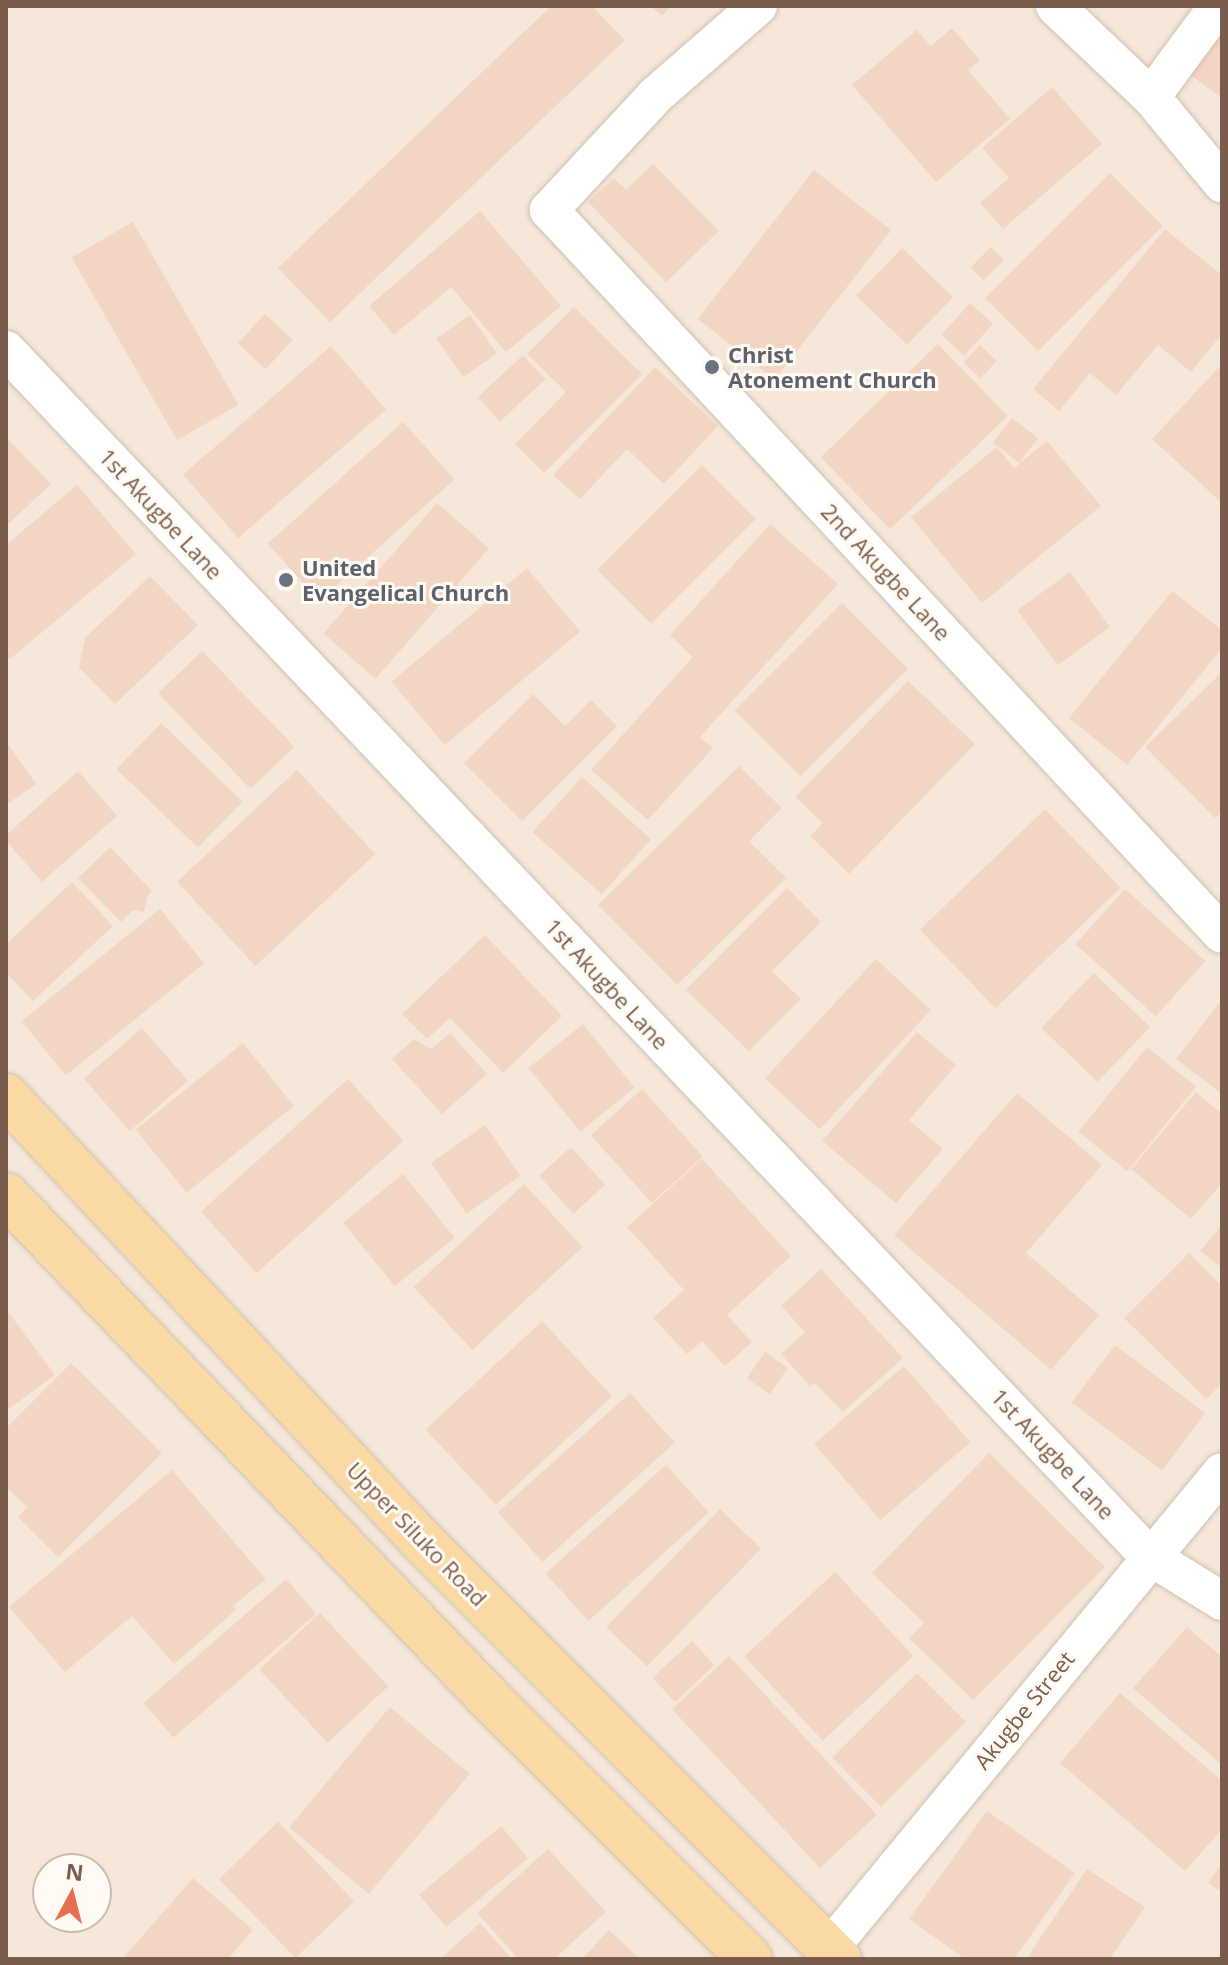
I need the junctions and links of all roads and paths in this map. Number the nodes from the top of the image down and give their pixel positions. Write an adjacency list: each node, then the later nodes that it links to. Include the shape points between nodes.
1 (758, 6): 7 (street, 2nd Akugbe Lane, via 655,96 549,210)
2 (1055, 6): 4 (street)
3 (1218, 6): 4 (street)
4 (1151, 97): 5 (street)
5 (1222, 183)
6 (6, 350): 11 (street, 1st Akugbe Lane)
7 (1222, 934)
8 (6, 1096): 13 (main road, Upper Siluko Road, via 419,1538)
9 (6, 1195): 14 (main road, via 486,1695)
10 (1222, 1472): 11 (street, Akugbe Street)
11 (1149, 1556): 12 (street, 1st Akugbe Lane); 13 (street, Akugbe Street)
12 (1222, 1601)
13 (834, 1954)
14 (750, 1959)

